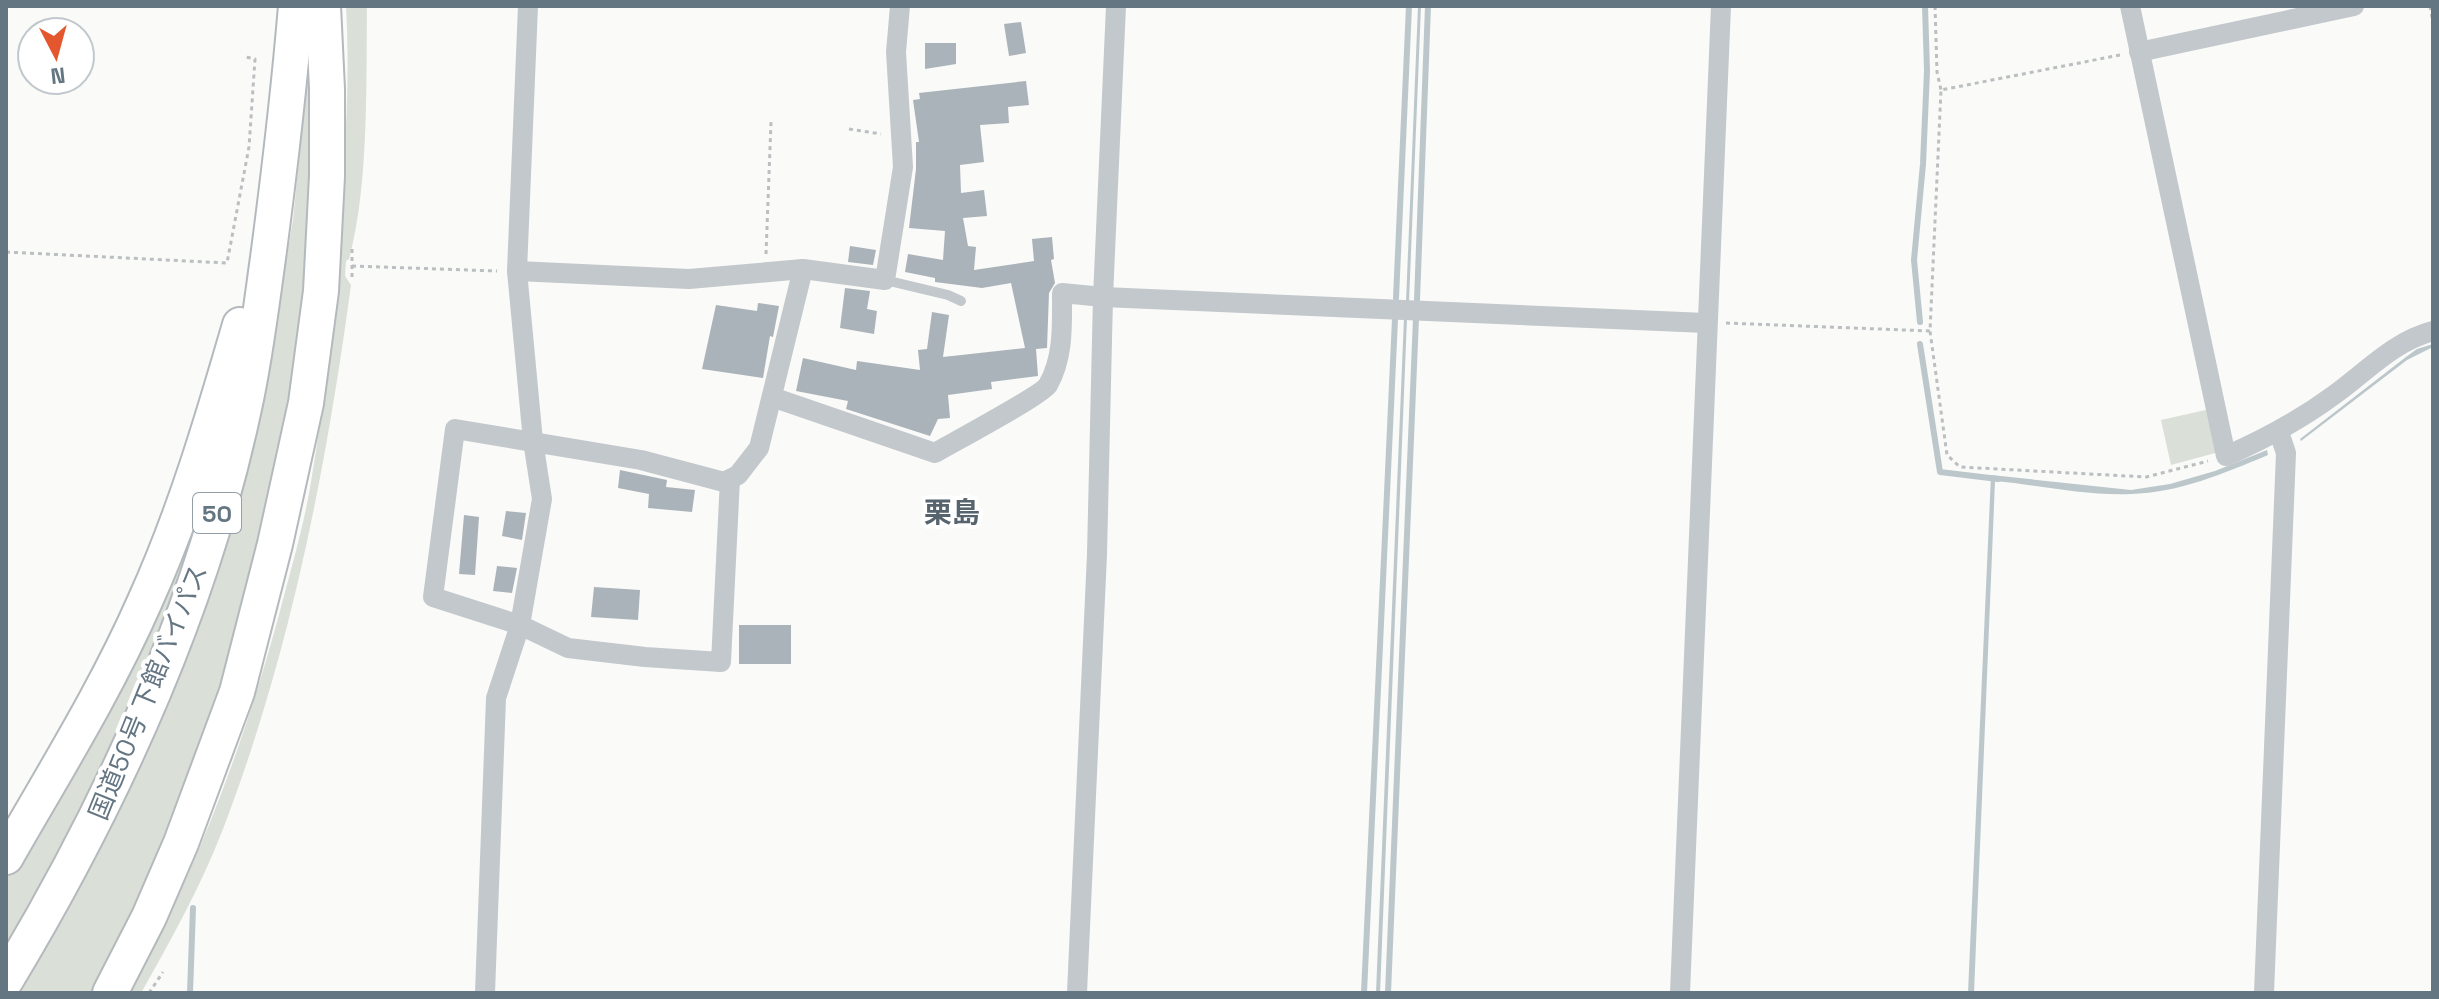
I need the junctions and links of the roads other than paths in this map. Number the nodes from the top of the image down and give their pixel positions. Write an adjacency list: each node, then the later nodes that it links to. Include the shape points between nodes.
1 (296, 6): 10 (highway, 国道50号 下館バイパス / 50)
2 (323, 6): 25 (highway, via 327,176 321,291 306,403 237,692 176,855)
3 (528, 6): 12 (street)
4 (900, 6): 13 (street, via 896,52 903,167)
5 (1116, 6): 14 (street)
6 (1721, 6): 16 (street)
7 (2130, 6): 9 (street)
8 (2354, 6): 9 (street)
9 (2139, 52): 19 (street, via 2226,456)
10 (274, 209): 23 (highway, via 209,428 146,600 106,684); 24 (highway, 国道50号 下館バイパス / 50, via 245,407 197,580 85,842)
11 (803, 269): 12 (street, via 689,279); 13 (street); 18 (street)
12 (517, 271): 20 (street)
13 (885, 280): 15 (lane)
14 (1103, 297): 16 (street); 18 (street, via 1062,293 1062,333 1046,388 935,453); 27 (street)
15 (961, 301)
16 (1706, 323): 28 (street)
17 (2433, 331): 19 (street, via 2391,351)
18 (772, 397): 21 (street, via 759,448)
19 (2279, 432): 29 (street, via 2286,453)
20 (533, 441): 21 (street, via 641,460 724,482); 22 (street, via 542,499); 22 (street, via 455,429 433,597)
21 (730, 479): 22 (street, via 721,662 568,648)
22 (520, 625): 26 (street, via 496,698)
23 (6, 857)
24 (6, 980)
25 (110, 993)
26 (485, 993)
27 (1077, 993)
28 (1680, 993)
29 (2264, 993)

